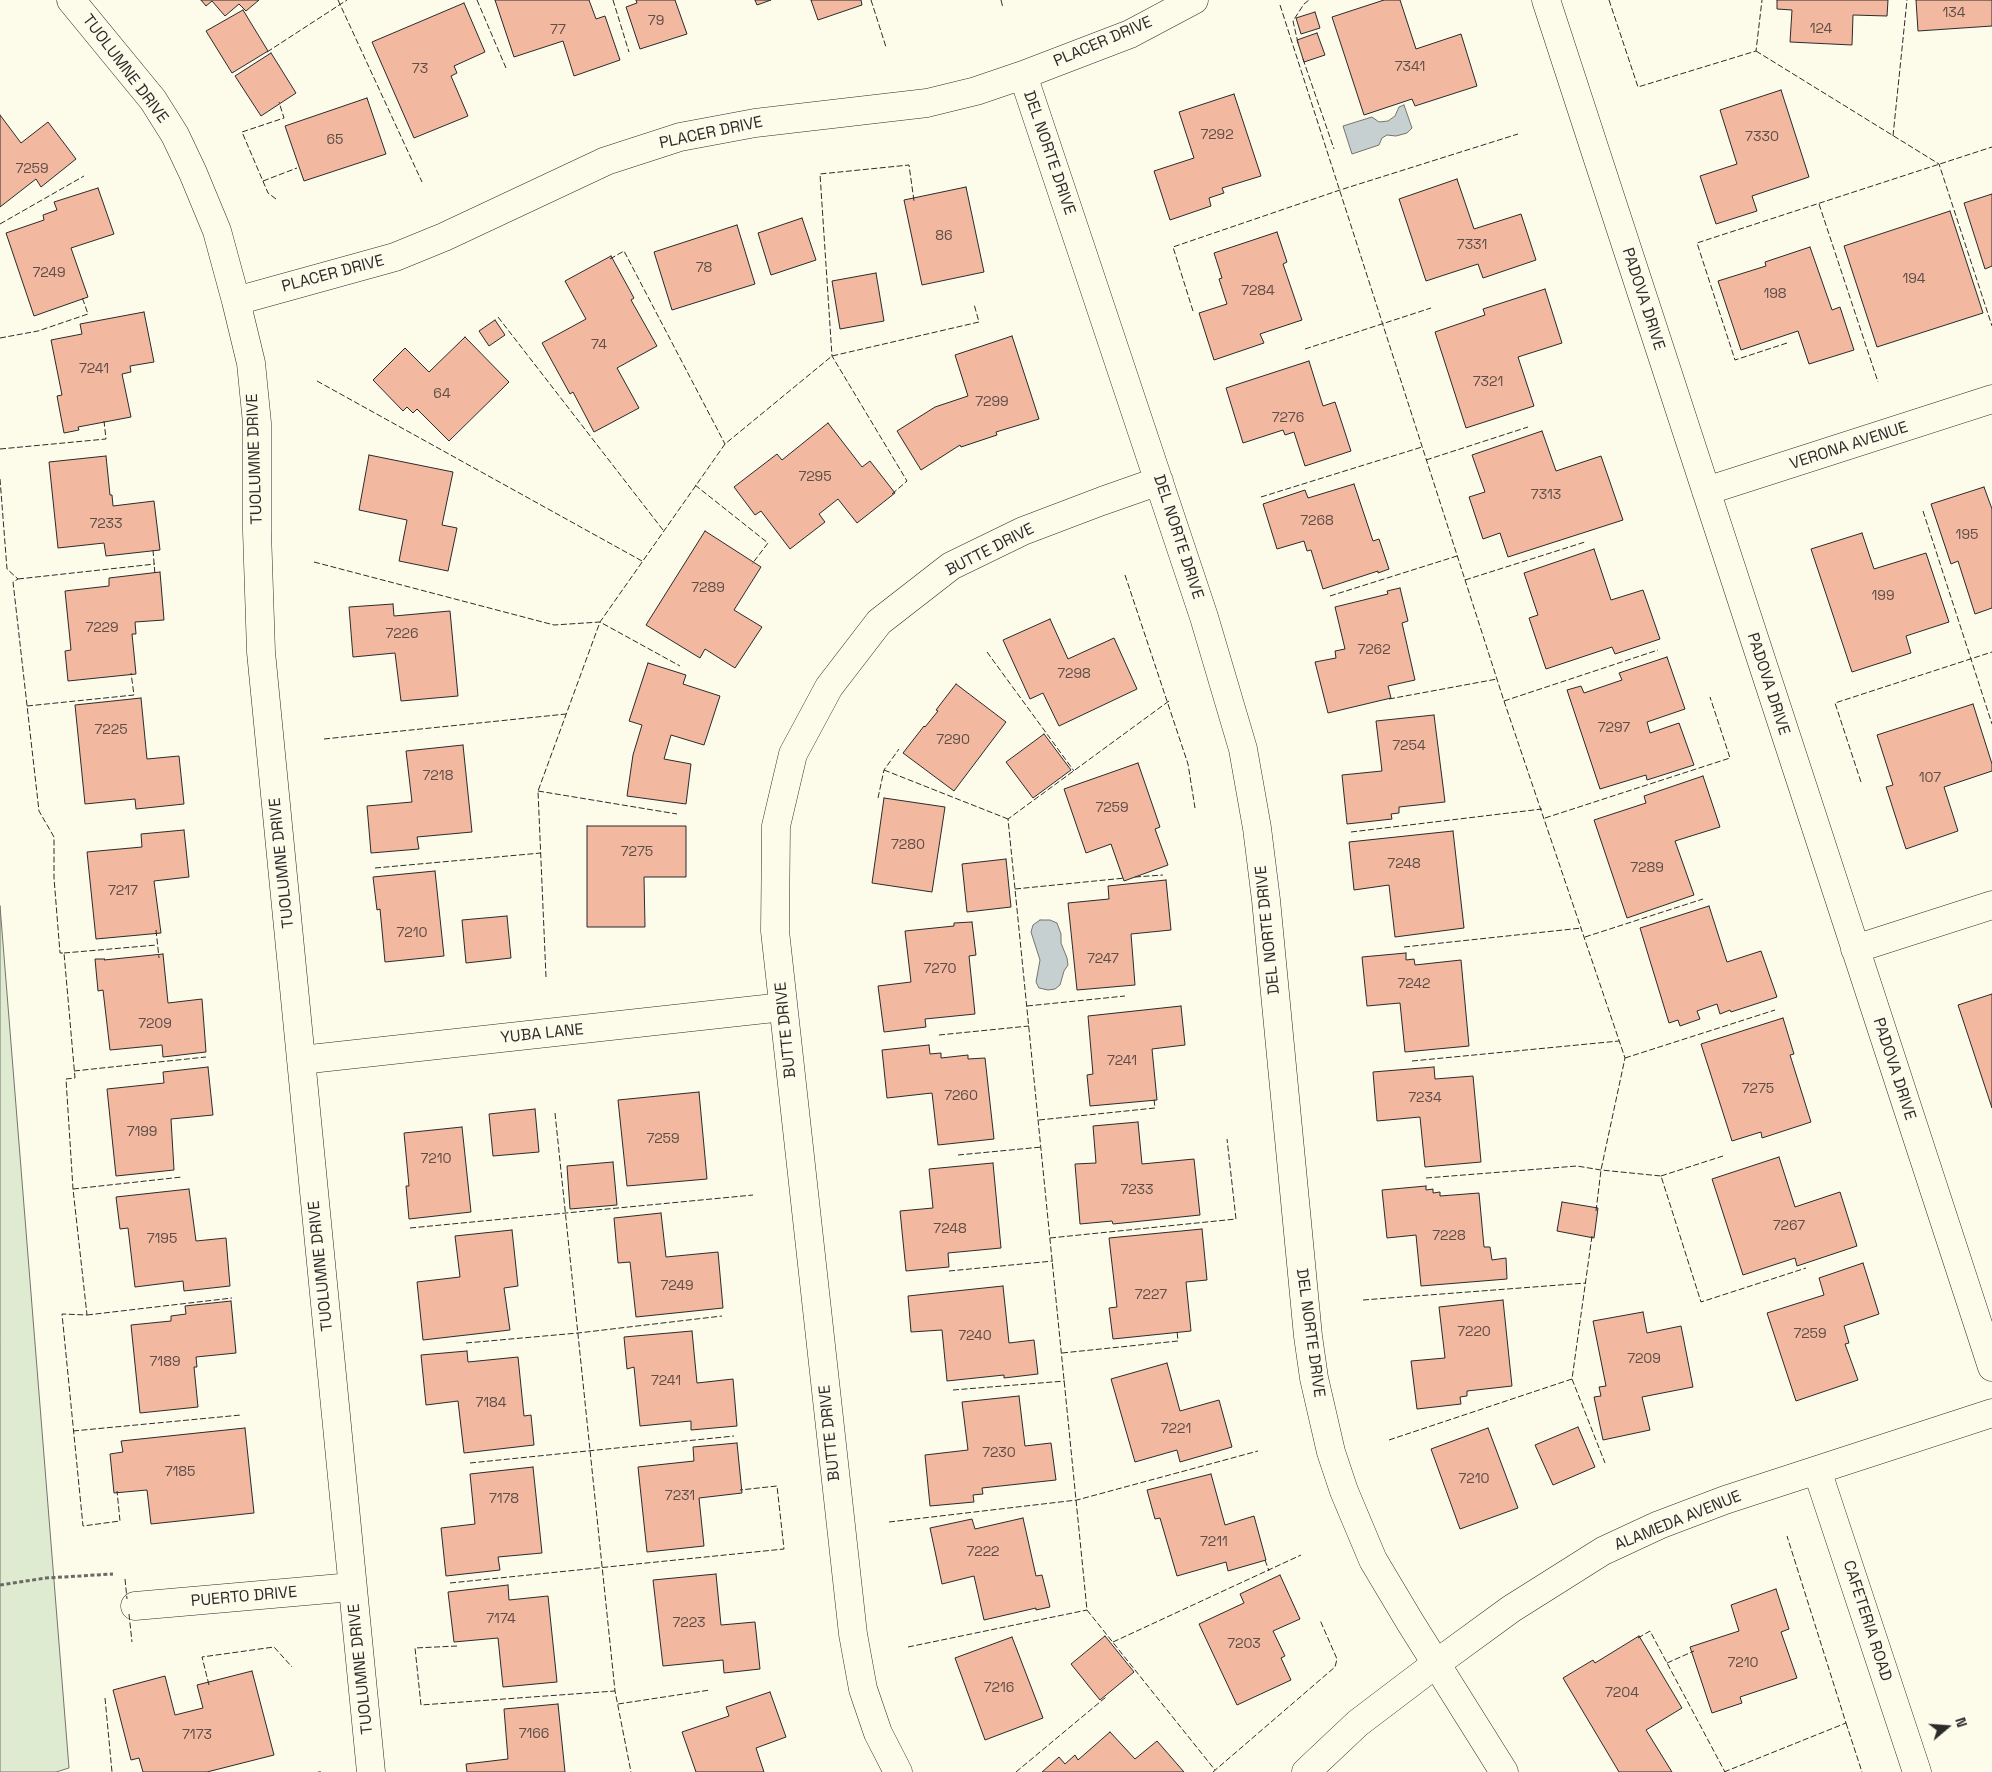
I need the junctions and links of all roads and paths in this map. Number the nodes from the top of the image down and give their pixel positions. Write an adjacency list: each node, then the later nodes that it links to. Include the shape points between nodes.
1 (71, 0): 5 (street, TUOLUMNE DRIVE, via 153,100 175,135 217,231)
2 (1194, 0): 4 (street, PLACER DRIVE, via 1130,34)
3 (1546, 0): 8 (street, PADOVA DRIVE)
4 (1023, 76): 5 (street, PLACER DRIVE, via 927,103 764,122 680,137 606,161 396,257); 7 (street, DEL NORTE DRIVE)
5 (236, 301): 12 (street, TUOLUMNE DRIVE, via 251,364 256,423 261,652)
6 (1992, 399): 8 (street, VERONA AVENUE)
7 (1159, 481): 11 (street, BUTTE DRIVE, via 1023,531 951,566 879,622 829,687 793,754 776,826 775,931); 20 (street, DEL NORTE DRIVE, via 1231,706 1249,780 1266,900 1308,1336 1322,1418 1344,1491 1373,1560)
8 (1706, 492): 10 (street, PADOVA DRIVE)
9 (1992, 905): 10 (street)
10 (1855, 949): 13 (street, PADOVA DRIVE)
11 (783, 1007): 12 (street, YUBA LANE); 22 (street, BUTTE DRIVE, via 853,1634 863,1689 878,1733)
12 (301, 1060): 18 (street, TUOLUMNE DRIVE)
13 (1992, 1367)
14 (1992, 1414): 15 (street, ALAMEDA AVENUE)
15 (1817, 1470): 20 (street, ALAMEDA AVENUE, via 1725,1500 1603,1551 1511,1609); 25 (street, CAFETERIA ROAD)
16 (113, 1574): 17 (path, via 46,1578)
17 (0, 1585)
18 (352, 1587): 19 (street, PUERTO DRIVE); 21 (street, TUOLUMNE DRIVE)
19 (135, 1606)
20 (1437, 1663): 23 (street, ALAMEDA AVENUE, via 1358,1724); 24 (street, DEL NORTE DRIVE)
21 (372, 1772)
22 (898, 1772)
23 (1306, 1772)
24 (1504, 1772)
25 (1917, 1772)

